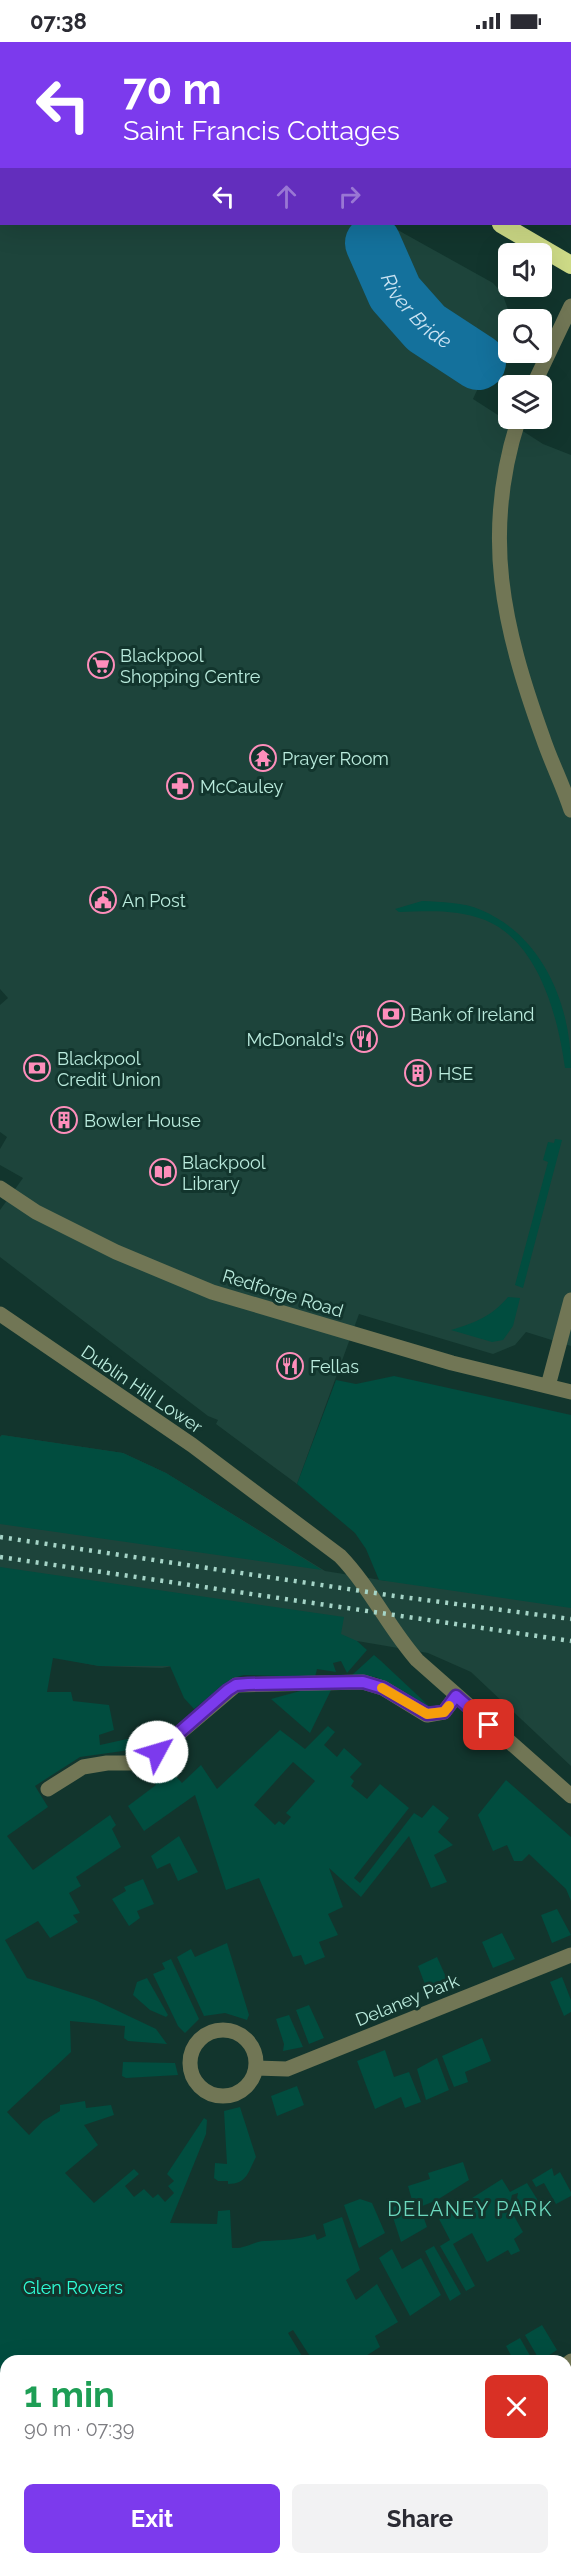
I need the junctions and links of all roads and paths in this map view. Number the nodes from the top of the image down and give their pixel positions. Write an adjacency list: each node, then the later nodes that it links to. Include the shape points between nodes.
1 (503, 225): 2 (highway)
2 (571, 265)
3 (571, 306): 4 (street)
4 (538, 375)
5 (516, 429): 6 (street, via 501,486 500,578 513,647)
6 (571, 810)
7 (0, 1188): 10 (street, Redforge Road, via 36,1212 116,1252 212,1292 452,1364)
8 (571, 1300): 10 (street)
9 (0, 1314): 12 (street, Dublin Hill Lower, via 263,1497 340,1556 355,1572 398,1638)
10 (548, 1386): 11 (street, Redforge Road)
11 (571, 1392)
12 (456, 1696): 13 (street, via 444,1712 427,1714 373,1684 236,1685 157,1752 133,1763 83,1767); 14 (street, Dublin Hill Lower)
13 (48, 1789)
14 (571, 1796)
15 (571, 1955): 16 (street, Delaney Park, via 287,2069)
16 (256, 2068): 16 (street, via 256,2058 245,2038 225,2030 204,2035 191,2052 189,2063 196,2084 215,2096 246,2088)

